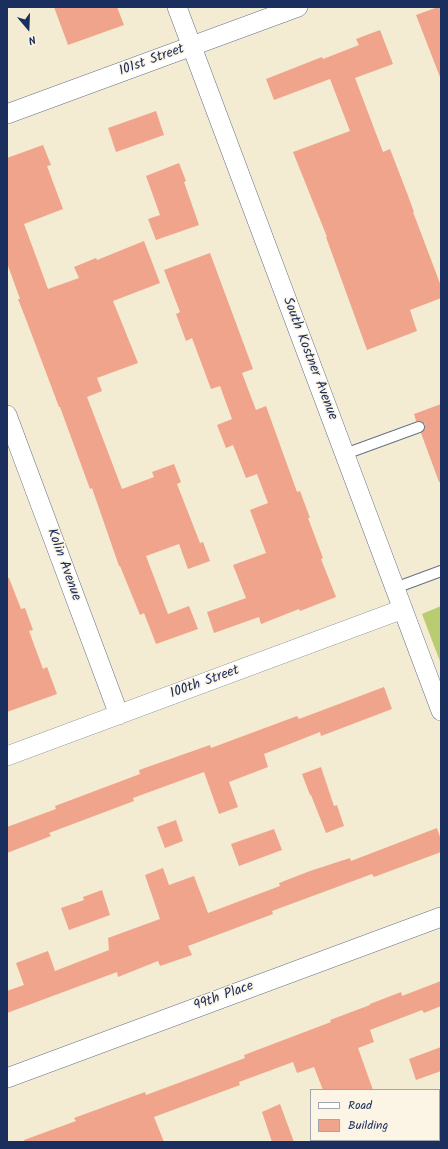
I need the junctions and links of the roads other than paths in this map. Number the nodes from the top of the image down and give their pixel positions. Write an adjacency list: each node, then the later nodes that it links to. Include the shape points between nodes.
1 (177, 7): 3 (street, South Kostner Avenue)
2 (298, 7): 3 (street, 101st Street)
3 (192, 46): 4 (street, 101st Street); 7 (street, South Kostner Avenue)
4 (7, 114)
5 (7, 415): 12 (street, Kolin Avenue)
6 (419, 427): 7 (lane)
7 (345, 454): 9 (street, South Kostner Avenue)
8 (441, 571): 9 (lane)
9 (395, 588): 10 (street, South Kostner Avenue)
10 (403, 609): 11 (street, South Kostner Avenue); 12 (street, 100th Street)
11 (441, 710)
12 (119, 715): 13 (street, 100th Street)
13 (7, 756)
14 (441, 917): 15 (street, 99th Place)
15 (7, 1078)

